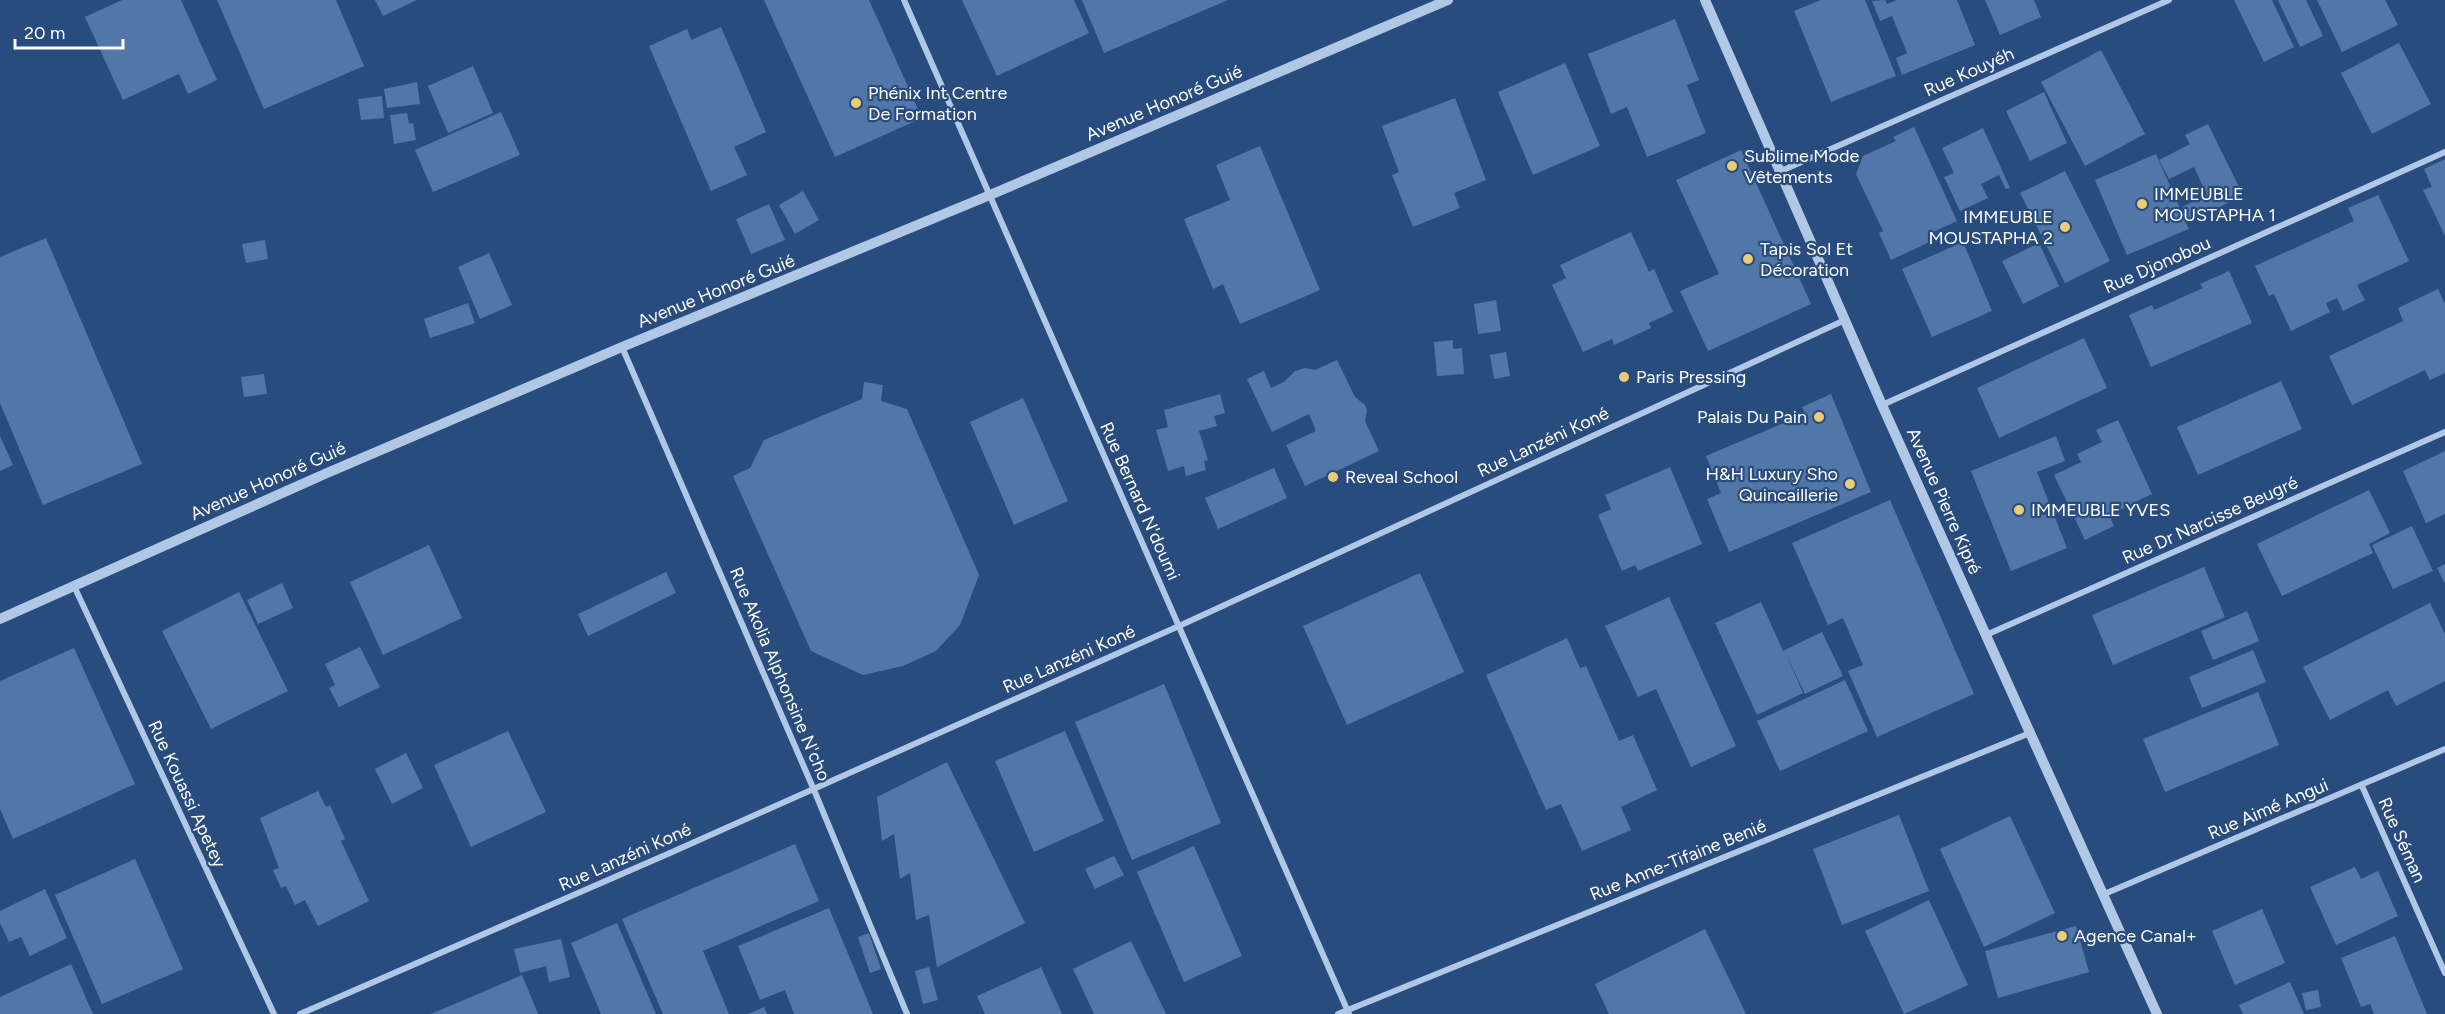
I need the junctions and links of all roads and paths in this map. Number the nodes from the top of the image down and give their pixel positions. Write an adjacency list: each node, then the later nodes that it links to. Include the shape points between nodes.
1 (904, 0): 7 (street, Rue Bernard N'doumi)
2 (1448, 0): 7 (street, Avenue Honoré Guié)
3 (1705, 0): 6 (street, Avenue Pierre Kipré)
4 (2169, 0): 6 (street, Rue Kouyéh)
5 (2445, 152): 10 (street, Rue Djonobou)
6 (1781, 171): 8 (street, Avenue Pierre Kipré)
7 (990, 195): 9 (street, Avenue Honoré Guié); 14 (street, Rue Bernard N'doumi)
8 (1845, 320): 10 (street, Avenue Pierre Kipré); 14 (street, Rue Lanzéni Koné)
9 (622, 347): 12 (street, Avenue Honoré Guié); 19 (street, Rue Akolia Alphonsine N'cho)
10 (1882, 405): 15 (street, Avenue Pierre Kipré)
11 (2445, 432): 15 (street, Rue Dr Narcisse Beugré)
12 (74, 586): 13 (street, Avenue Honoré Guié); 23 (street, Rue Kouassi Apetey)
13 (0, 619)
14 (1179, 626): 19 (street, Rue Lanzéni Koné); 22 (street, Rue Bernard N'doumi)
15 (1986, 635): 16 (street, Avenue Pierre Kipré)
16 (2030, 733): 20 (street, Avenue Pierre Kipré); 22 (street, Rue Anne-Tifaine Benié)
17 (2445, 749): 18 (street, Rue Aimé Angui)
18 (2362, 786): 20 (street, Rue Aimé Angui); 21 (street, Rue Séman)
19 (814, 790): 24 (street, Rue Lanzéni Koné); 25 (street, Rue Akolia Alphonsine N'cho)
20 (2102, 895): 27 (street, Avenue Pierre Kipré)
21 (2445, 973)
22 (1348, 1012): 26 (street, Rue Anne-Tifaine Benié)
23 (274, 1014)
24 (300, 1014)
25 (908, 1014)
26 (1338, 1014)
27 (2157, 1014)

